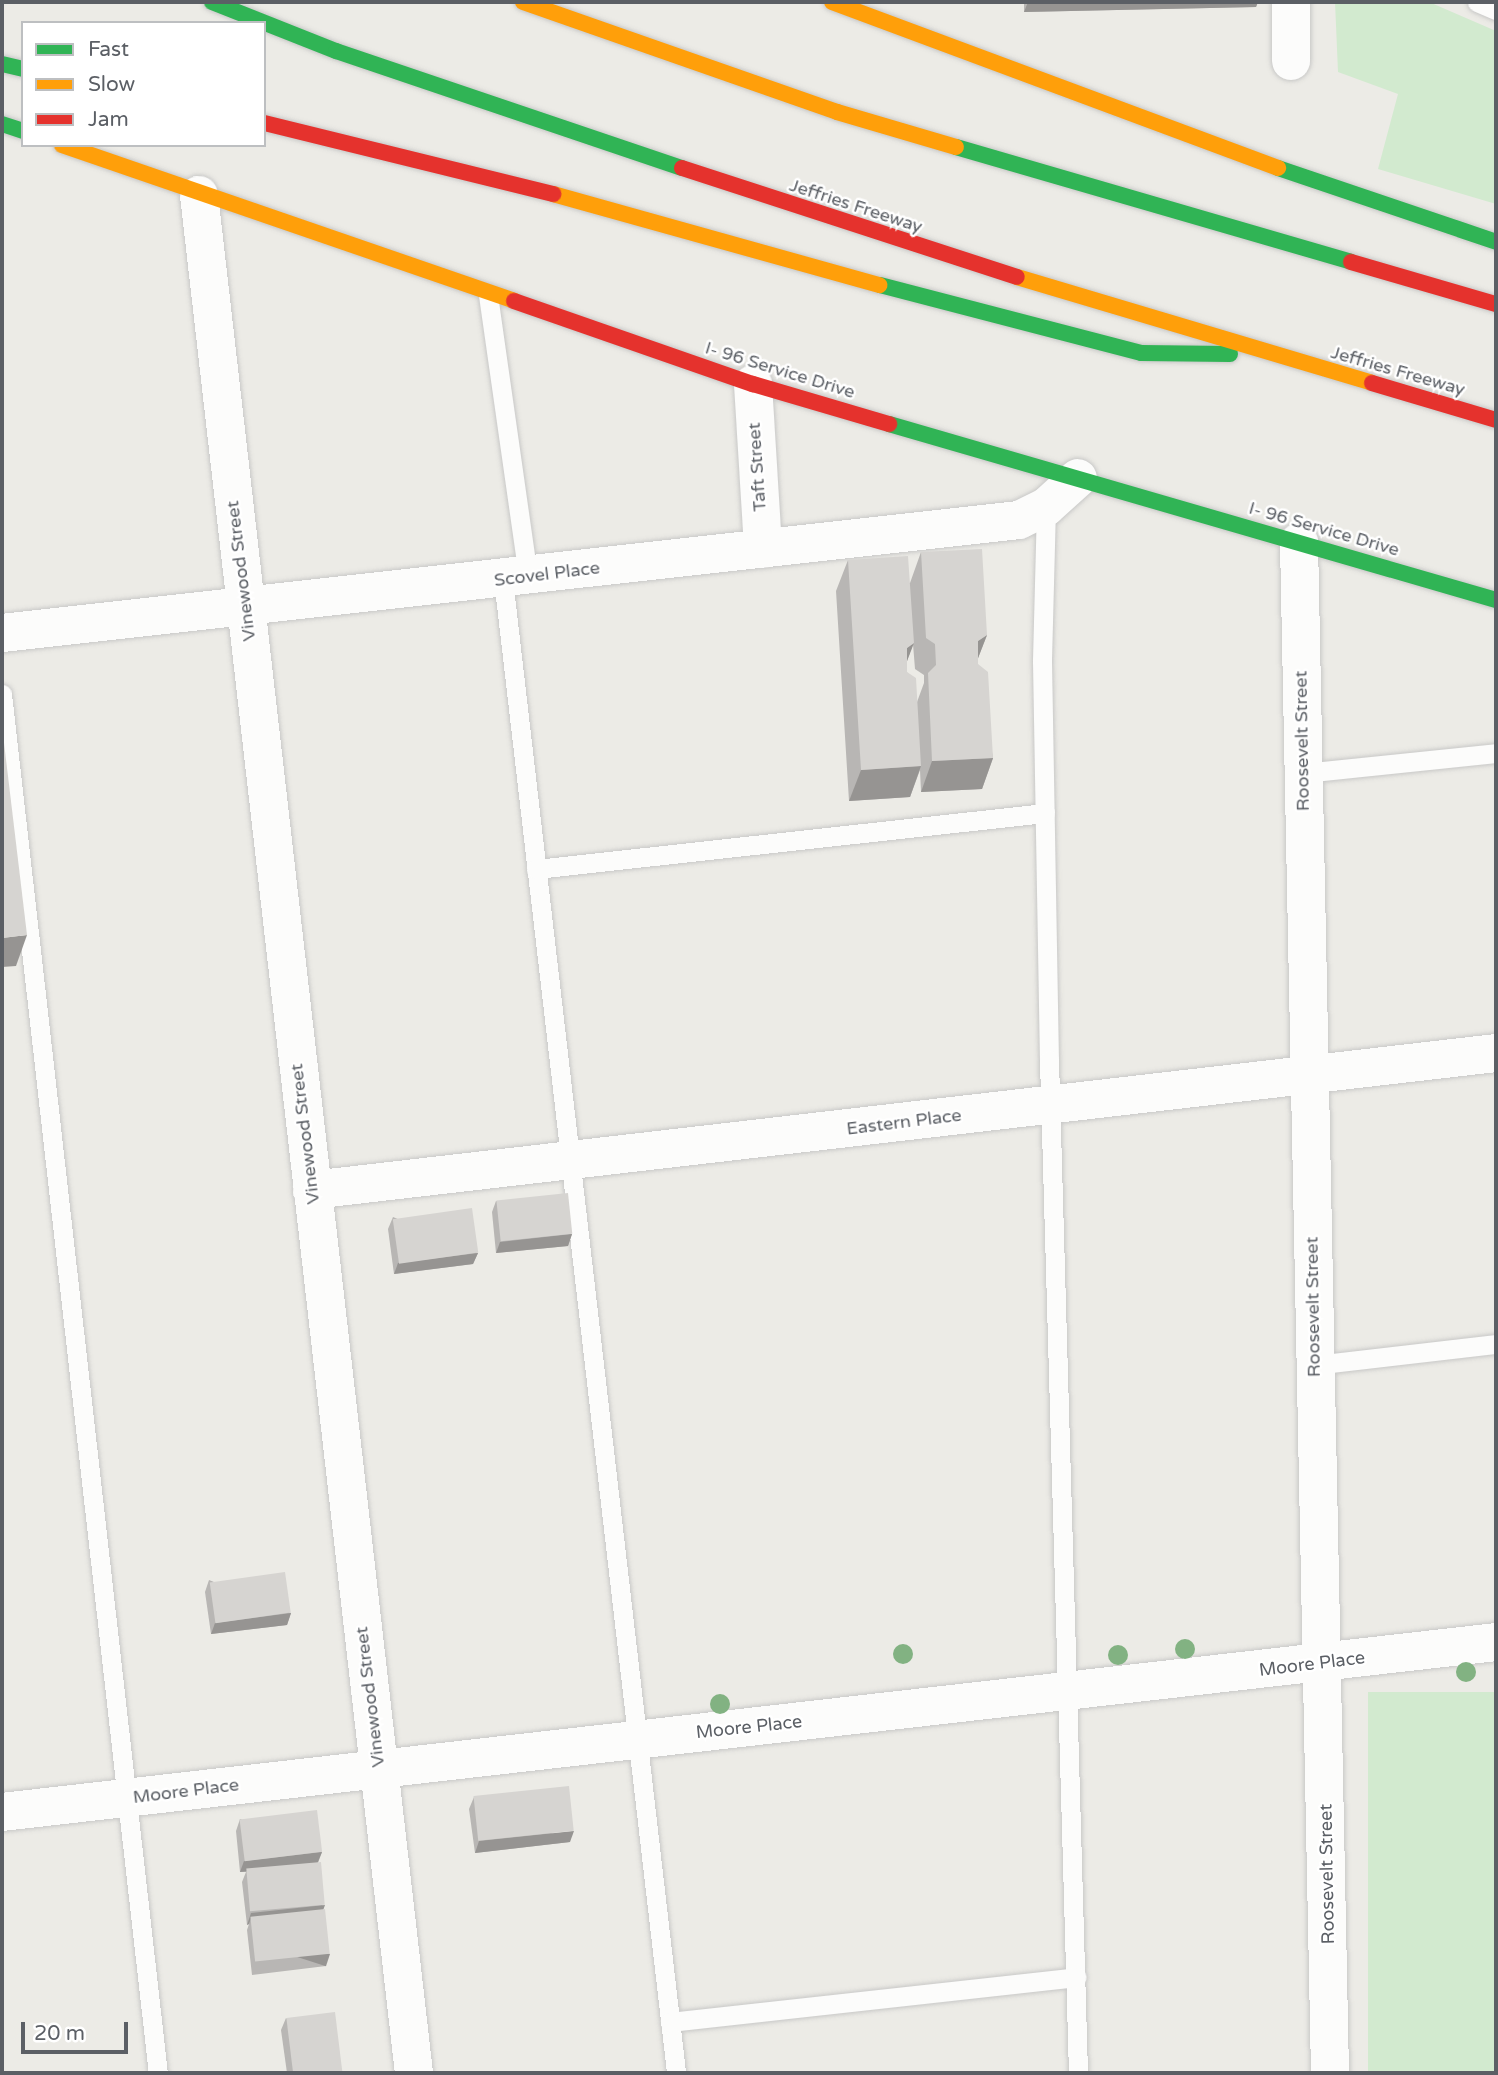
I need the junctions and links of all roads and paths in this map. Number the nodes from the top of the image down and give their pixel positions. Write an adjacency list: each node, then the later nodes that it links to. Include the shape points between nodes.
1 (212, 2): 7 (main road, Jeffries Freeway)
2 (523, 2): 19 (main road, via 837,112)
3 (832, 2): 17 (main road, via 1170,131)
4 (1291, 2): 9 (street)
5 (1477, 2): 6 (lane)
6 (1496, 10)
7 (260, 21)
8 (266, 23): 20 (main road, Jeffries Freeway, via 888,238)
9 (1291, 61)
10 (2, 64): 11 (main road)
11 (21, 69)
12 (266, 123): 20 (main road, via 453,166 1141,353)
13 (2, 124): 14 (main road)
14 (21, 130)
15 (67, 147): 16 (main road, I- 96 Service Drive)
16 (199, 195): 18 (main road, I- 96 Service Drive); 29 (street, Vinewood Street)
17 (1496, 242)
18 (488, 295): 21 (main road, I- 96 Service Drive); 27 (lane)
19 (1496, 304)
20 (1275, 355): 22 (main road, Jeffries Freeway)
21 (753, 384): 23 (main road, I- 96 Service Drive); 26 (street, Taft Street)
22 (1496, 420)
23 (1077, 478): 24 (street, Scovel Place); 25 (main road, I- 96 Service Drive)
24 (1046, 507): 26 (street, Scovel Place, via 1019,520); 34 (lane)
25 (1299, 541): 28 (main road, I- 96 Service Drive); 33 (street, Roosevelt Street)
26 (763, 549): 27 (street, Scovel Place)
27 (516, 578): 29 (street, Scovel Place); 35 (lane)
28 (1496, 600)
29 (245, 604): 30 (street, Scovel Place); 40 (street, Vinewood Street)
30 (2, 633)
31 (2, 694): 48 (lane)
32 (1496, 753): 33 (lane)
33 (1303, 773): 37 (street, Roosevelt Street)
34 (1045, 813): 35 (lane); 38 (lane)
35 (536, 869): 39 (lane)
36 (1496, 1053): 37 (street, Eastern Place)
37 (1308, 1075): 38 (street, Eastern Place); 42 (street, Roosevelt Street)
38 (1051, 1105): 39 (street, Eastern Place); 45 (lane)
39 (568, 1160): 40 (street, Eastern Place); 46 (lane)
40 (312, 1189): 47 (street, Vinewood Street)
41 (1496, 1345): 42 (lane)
42 (1314, 1365): 44 (street, Roosevelt Street)
43 (1496, 1642): 44 (street, Moore Place)
44 (1323, 1663): 45 (street, Moore Place); 56 (street, Roosevelt Street)
45 (1068, 1692): 46 (street, Moore Place); 50 (lane)
46 (637, 1741): 47 (street, Moore Place); 51 (lane)
47 (379, 1770): 48 (street, Moore Place); 53 (street, Vinewood Street)
48 (127, 1798): 49 (street, Moore Place); 52 (lane)
49 (2, 1812)
50 (1077, 1977): 51 (lane); 55 (lane)
51 (670, 2022): 54 (lane)
52 (158, 2073)
53 (414, 2073)
54 (676, 2073)
55 (1078, 2073)
56 (1331, 2073)

